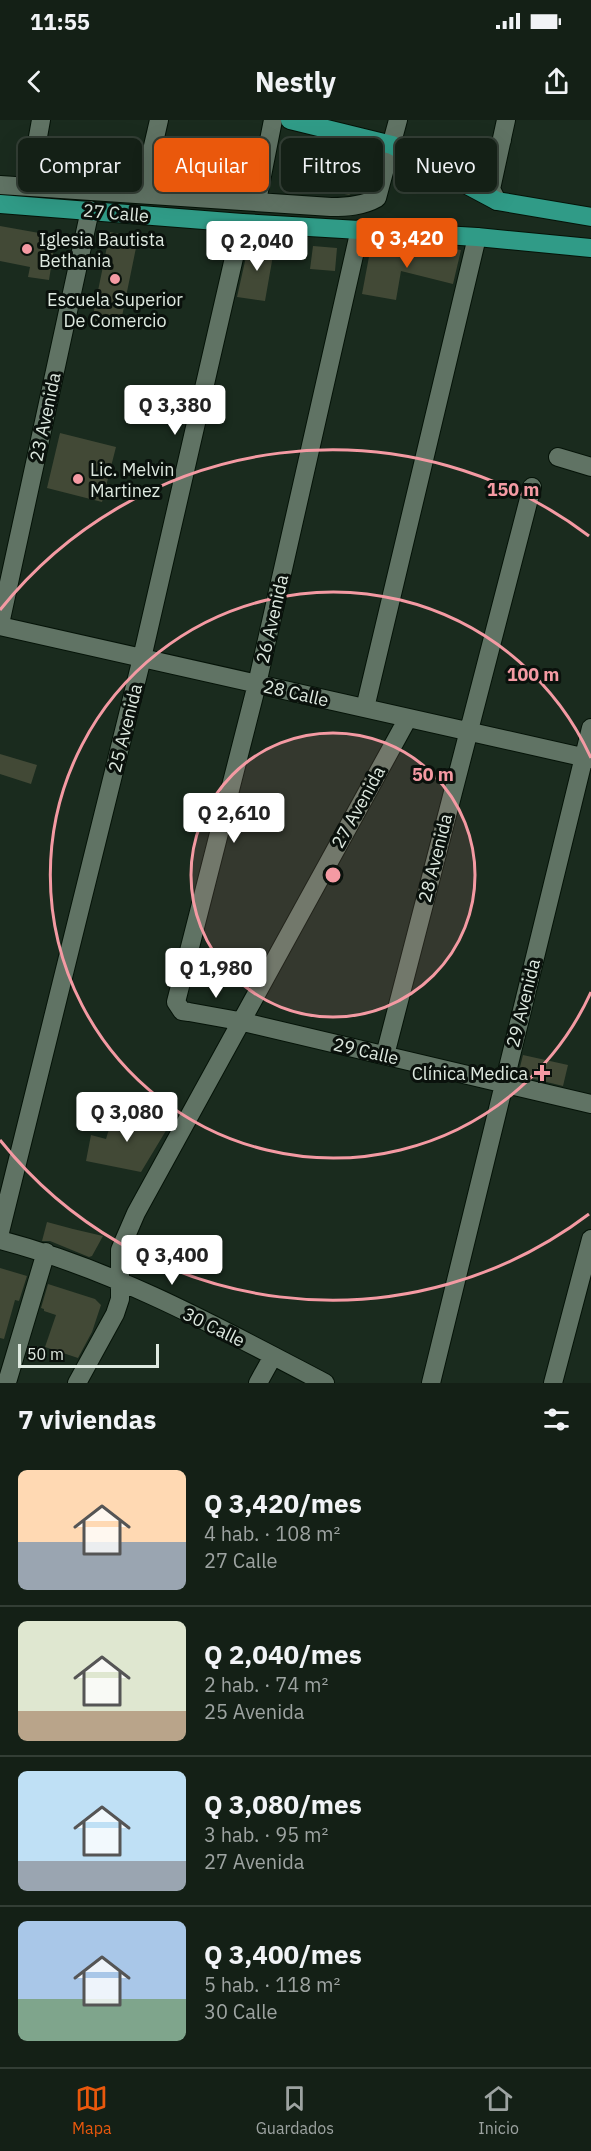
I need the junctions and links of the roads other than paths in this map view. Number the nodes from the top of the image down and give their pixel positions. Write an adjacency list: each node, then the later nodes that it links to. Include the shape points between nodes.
1 (41, 120): 7 (street)
2 (159, 120): 16 (street)
3 (273, 120): 17 (street)
4 (290, 120): 9 (main road)
5 (398, 120): 9 (street)
6 (506, 120): 8 (street)
7 (38, 138)
8 (502, 140): 11 (street); 18 (street, via 491,189)
9 (392, 145): 10 (main road); 17 (street, 27 Calle, via 377,198 369,202 344,207)
10 (395, 146)
11 (497, 146)
12 (0, 185): 13 (street, 27 Calle)
13 (18, 186)
14 (110, 192): 16 (street, 27 Calle)
15 (481, 192): 18 (main road)
16 (142, 194): 17 (street, 27 Calle)
17 (257, 201)
18 (497, 201): 21 (main road)
19 (0, 204): 20 (main road, 27 Calle)
20 (90, 210): 22 (main road, 27 Calle); 29 (street, 23 Avenida)
21 (591, 217)
22 (243, 223): 23 (main road, 27 Calle); 30 (street, 25 Avenida)
23 (360, 229): 24 (main road, 27 Calle); 31 (street, 26 Avenida)
24 (477, 237): 25 (main road, 27 Calle); 32 (street)
25 (591, 248)
26 (558, 457): 27 (street)
27 (591, 467)
28 (532, 487): 35 (street, 28 Avenida)
29 (0, 625): 30 (street, 28 Calle)
30 (142, 658): 31 (street, 28 Calle); 42 (street, 25 Avenida)
31 (257, 684): 32 (street, 28 Calle); 37 (street, 26 Avenida, via 176,996)
32 (366, 708): 33 (street, 28 Calle)
33 (408, 718): 35 (street, 28 Calle); 38 (street, 27 Avenida)
34 (591, 728): 36 (street, 29 Avenida)
35 (467, 731): 36 (street, 28 Calle); 39 (street, 28 Avenida)
36 (587, 758): 40 (street, 29 Avenida)
37 (178, 1007): 38 (street, 29 Calle)
38 (239, 1022): 39 (street, 29 Calle); 46 (street, 27 Avenida, via 125,1235 120,1250)
39 (385, 1055): 40 (street, 29 Calle)
40 (503, 1083): 41 (street, 29 Calle); 52 (street, 29 Avenida)
41 (591, 1104)
42 (0, 1232)
43 (591, 1239): 53 (street)
44 (0, 1240): 45 (street, 30 Calle)
45 (46, 1252): 46 (street, 30 Calle); 48 (street)
46 (120, 1280): 47 (street, 30 Calle); 49 (street, via 115,1314)
47 (273, 1356): 50 (street); 51 (street, 30 Calle)
48 (8, 1378)
49 (77, 1383)
50 (258, 1383)
51 (325, 1383)
52 (431, 1383)
53 (553, 1383)

